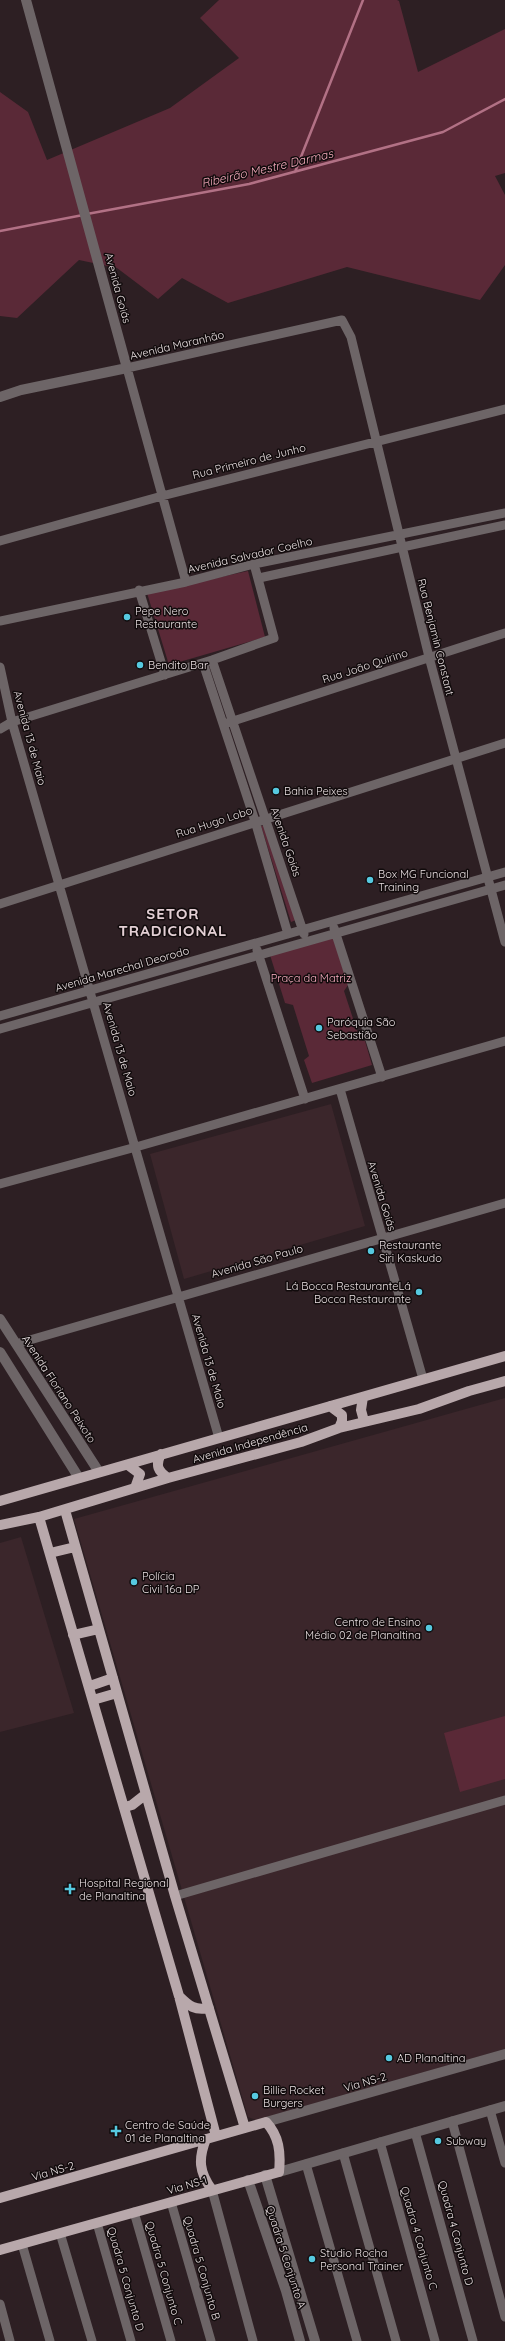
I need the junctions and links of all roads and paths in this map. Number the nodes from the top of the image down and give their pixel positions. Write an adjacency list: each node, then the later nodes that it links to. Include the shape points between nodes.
1 (26, 0): 3 (street, Avenida Goiás)
2 (351, 337): 3 (street, Avenida Maranhão, via 342,320); 6 (street, Rua Benjamin Constant)
3 (127, 368): 4 (street, Avenida Maranhão, via 21,390); 7 (street, Avenida Goiás)
4 (0, 397)
5 (505, 409): 6 (street, Rua Primeiro de Junho)
6 (375, 441): 7 (street, Rua Primeiro de Junho); 10 (street, Rua Benjamin Constant)
7 (162, 496): 11 (street, Rua Primeiro de Junho); 15 (street, Avenida Goiás)
8 (505, 513): 10 (street, Avenida Salvador Coelho)
9 (505, 525): 12 (street)
10 (398, 536): 12 (street, Rua Benjamin Constant); 13 (street, Avenida Salvador Coelho)
11 (0, 541)
12 (401, 548): 14 (street); 19 (street, Rua Benjamin Constant)
13 (254, 564): 14 (street); 15 (street, Avenida Salvador Coelho)
14 (259, 578): 20 (street, via 274,638)
15 (186, 582): 16 (street, Avenida Salvador Coelho)
16 (139, 590): 17 (street, Avenida Salvador Coelho); 22 (street)
17 (0, 621)
18 (505, 634): 19 (street, Rua João Quirino)
19 (429, 657): 24 (street, Rua João Quirino); 27 (street, Rua Benjamin Constant)
20 (208, 662): 22 (street); 24 (street, Avenida Goiás)
21 (0, 667): 23 (street, Avenida 13 de Maio)
22 (165, 675): 23 (street)
23 (12, 722): 25 (street); 32 (street, Avenida 13 de Maio)
24 (228, 723): 28 (street, Avenida Goiás); 29 (street, Avenida Goiás)
25 (0, 729)
26 (505, 743): 27 (street, Rua Hugo Lobo)
27 (455, 759): 28 (street, Rua Hugo Lobo); 31 (street, Rua Benjamin Constant)
28 (265, 818): 29 (street, Rua Hugo Lobo); 37 (street, Avenida Goiás)
29 (255, 821): 32 (street, Rua Hugo Lobo); 39 (street, Avenida Goiás)
30 (505, 872): 31 (street, Avenida Marechal Deorodo)
31 (487, 878): 34 (street, Rua Benjamin Constant); 36 (street, Avenida Marechal Deorodo)
32 (59, 885): 35 (street, Rua Hugo Lobo); 44 (street, Avenida 13 de Maio)
33 (505, 885): 34 (street)
34 (490, 889): 38 (street); 41 (street, Rua Benjamin Constant)
35 (0, 904)
36 (332, 922): 37 (street, Avenida Marechal Deorodo); 38 (street)
37 (303, 930): 39 (street, Avenida Marechal Deorodo); 40 (street, Avenida Goiás)
38 (335, 933): 40 (street); 49 (street)
39 (288, 934): 42 (street, Avenida Marechal Deorodo)
40 (306, 941): 43 (street)
41 (505, 942)
42 (255, 943): 43 (street); 44 (street, Avenida Marechal Deorodo)
43 (258, 955): 45 (street); 51 (street)
44 (90, 990): 45 (street, Avenida 13 de Maio); 46 (street, Avenida Marechal Deorodo)
45 (94, 1002): 47 (street); 52 (street, Avenida 13 de Maio)
46 (0, 1016)
47 (0, 1029)
48 (505, 1041): 49 (street)
49 (382, 1077): 50 (street)
50 (340, 1089): 51 (street); 55 (street, Avenida Goiás)
51 (305, 1099): 52 (street)
52 (136, 1147): 53 (street); 56 (street, Avenida 13 de Maio)
53 (0, 1184)
54 (505, 1203): 55 (street, Avenida São Paulo)
55 (383, 1238): 56 (street, Avenida São Paulo); 61 (street, Avenida Goiás)
56 (178, 1296): 58 (street, Avenida São Paulo); 69 (street, Avenida 13 de Maio)
57 (0, 1319): 58 (street, Avenida Floriano Peixoto)
58 (16, 1344): 64 (street, Avenida Floriano Peixoto)
59 (0, 1352): 66 (street)
60 (505, 1356): 61 (main road, Avenida Independência)
61 (423, 1379): 63 (main road, Avenida Independência)
62 (505, 1381): 67 (main road, Avenida Independência, via 406,1413)
63 (363, 1397): 65 (main road, Avenida Independência); 67 (main road, via 361,1410)
64 (55, 1406): 66 (street); 72 (street, Avenida Floriano Peixoto)
65 (330, 1406): 68 (main road, via 342,1415); 69 (main road, Avenida Independência)
66 (38, 1414): 73 (street)
67 (364, 1422): 68 (main road, Avenida Independência)
68 (339, 1428): 74 (main road, Avenida Independência, via 294,1444)
69 (218, 1438): 70 (main road, Avenida Independência)
70 (160, 1454): 71 (main road, Avenida Independência); 74 (main road, via 158,1467 160,1473)
71 (128, 1464): 72 (main road, Avenida Independência); 75 (main road, via 140,1474)
72 (99, 1472): 73 (main road, Avenida Independência)
73 (79, 1478): 76 (main road, Avenida Independência)
74 (168, 1478): 75 (main road, Avenida Independência)
75 (135, 1488): 77 (main road, Avenida Independência)
76 (0, 1501)
77 (65, 1510): 78 (main road, Avenida Independência); 80 (main road)
78 (39, 1518): 79 (main road, Avenida Independência); 81 (main road)
79 (1, 1526)
80 (76, 1547): 81 (main road); 82 (main road)
81 (50, 1553): 83 (main road)
82 (99, 1630): 83 (main road); 84 (main road)
83 (73, 1635): 85 (main road)
84 (113, 1678): 85 (main road); 86 (main road)
85 (90, 1686): 87 (main road)
86 (117, 1693): 87 (main road); 88 (main road)
87 (93, 1700): 90 (main road)
88 (146, 1794): 90 (main road); 91 (main road)
89 (505, 1800): 91 (street)
90 (125, 1807): 92 (main road)
91 (176, 1896): 93 (main road)
92 (179, 1996): 93 (main road, via 195,2009); 101 (main road)
93 (209, 2008): 99 (main road)
94 (505, 2054): 98 (street, Via NS-2)
95 (505, 2106): 96 (street)
96 (490, 2110): 97 (street); 105 (street)
97 (452, 2121): 100 (street); 122 (street)
98 (266, 2122): 99 (main road, Via NS-2); 107 (main road, via 276,2136 280,2159)
99 (245, 2128): 101 (main road, Via NS-2)
100 (415, 2132): 103 (street); 136 (street, Quadra 4 Conjunto D)
101 (216, 2136): 102 (main road, Via NS-2)
102 (206, 2139): 110 (main road, via 200,2155 200,2166 203,2178); 111 (main road, Via NS-2)
103 (380, 2142): 104 (street, Via NS-1); 135 (street, Quadra 4 Conjunto C)
104 (343, 2153): 106 (street, Via NS-1); 134 (street)
105 (505, 2163)
106 (306, 2164): 107 (street, Via NS-1); 133 (street)
107 (279, 2172): 108 (main road, Via NS-1)
108 (265, 2175): 109 (main road, Via NS-1); 118 (street)
109 (248, 2180): 110 (main road, Via NS-1); 119 (street, Quadra 5 Conjunto A)
110 (212, 2190): 112 (main road, Via NS-1); 130 (street)
111 (0, 2198)
112 (171, 2202): 113 (main road, Via NS-1); 129 (street, Quadra 5 Conjunto B)
113 (134, 2212): 114 (main road, Via NS-1); 128 (street, Quadra 5 Conjunto C)
114 (98, 2223): 115 (main road, Via NS-1); 127 (street, Quadra 5 Conjunto D)
115 (60, 2233): 116 (main road, Via NS-1); 126 (street)
116 (22, 2244): 117 (main road, Via NS-1); 125 (street)
117 (0, 2250)
118 (299, 2286): 119 (street, via 293,2294); 121 (street)
119 (286, 2291): 123 (street, Quadra 5 Conjunto A)
120 (0, 2304): 124 (street)
121 (308, 2314): 123 (street, via 299,2314); 132 (street)
122 (505, 2317)
123 (294, 2319): 131 (street, Quadra 5 Conjunto A)
124 (10, 2341)
125 (50, 2341)
126 (92, 2341)
127 (131, 2341)
128 (171, 2341)
129 (211, 2341)
130 (253, 2341)
131 (300, 2341)
132 (315, 2341)
133 (357, 2341)
134 (396, 2341)
135 (435, 2341)
136 (473, 2341)

